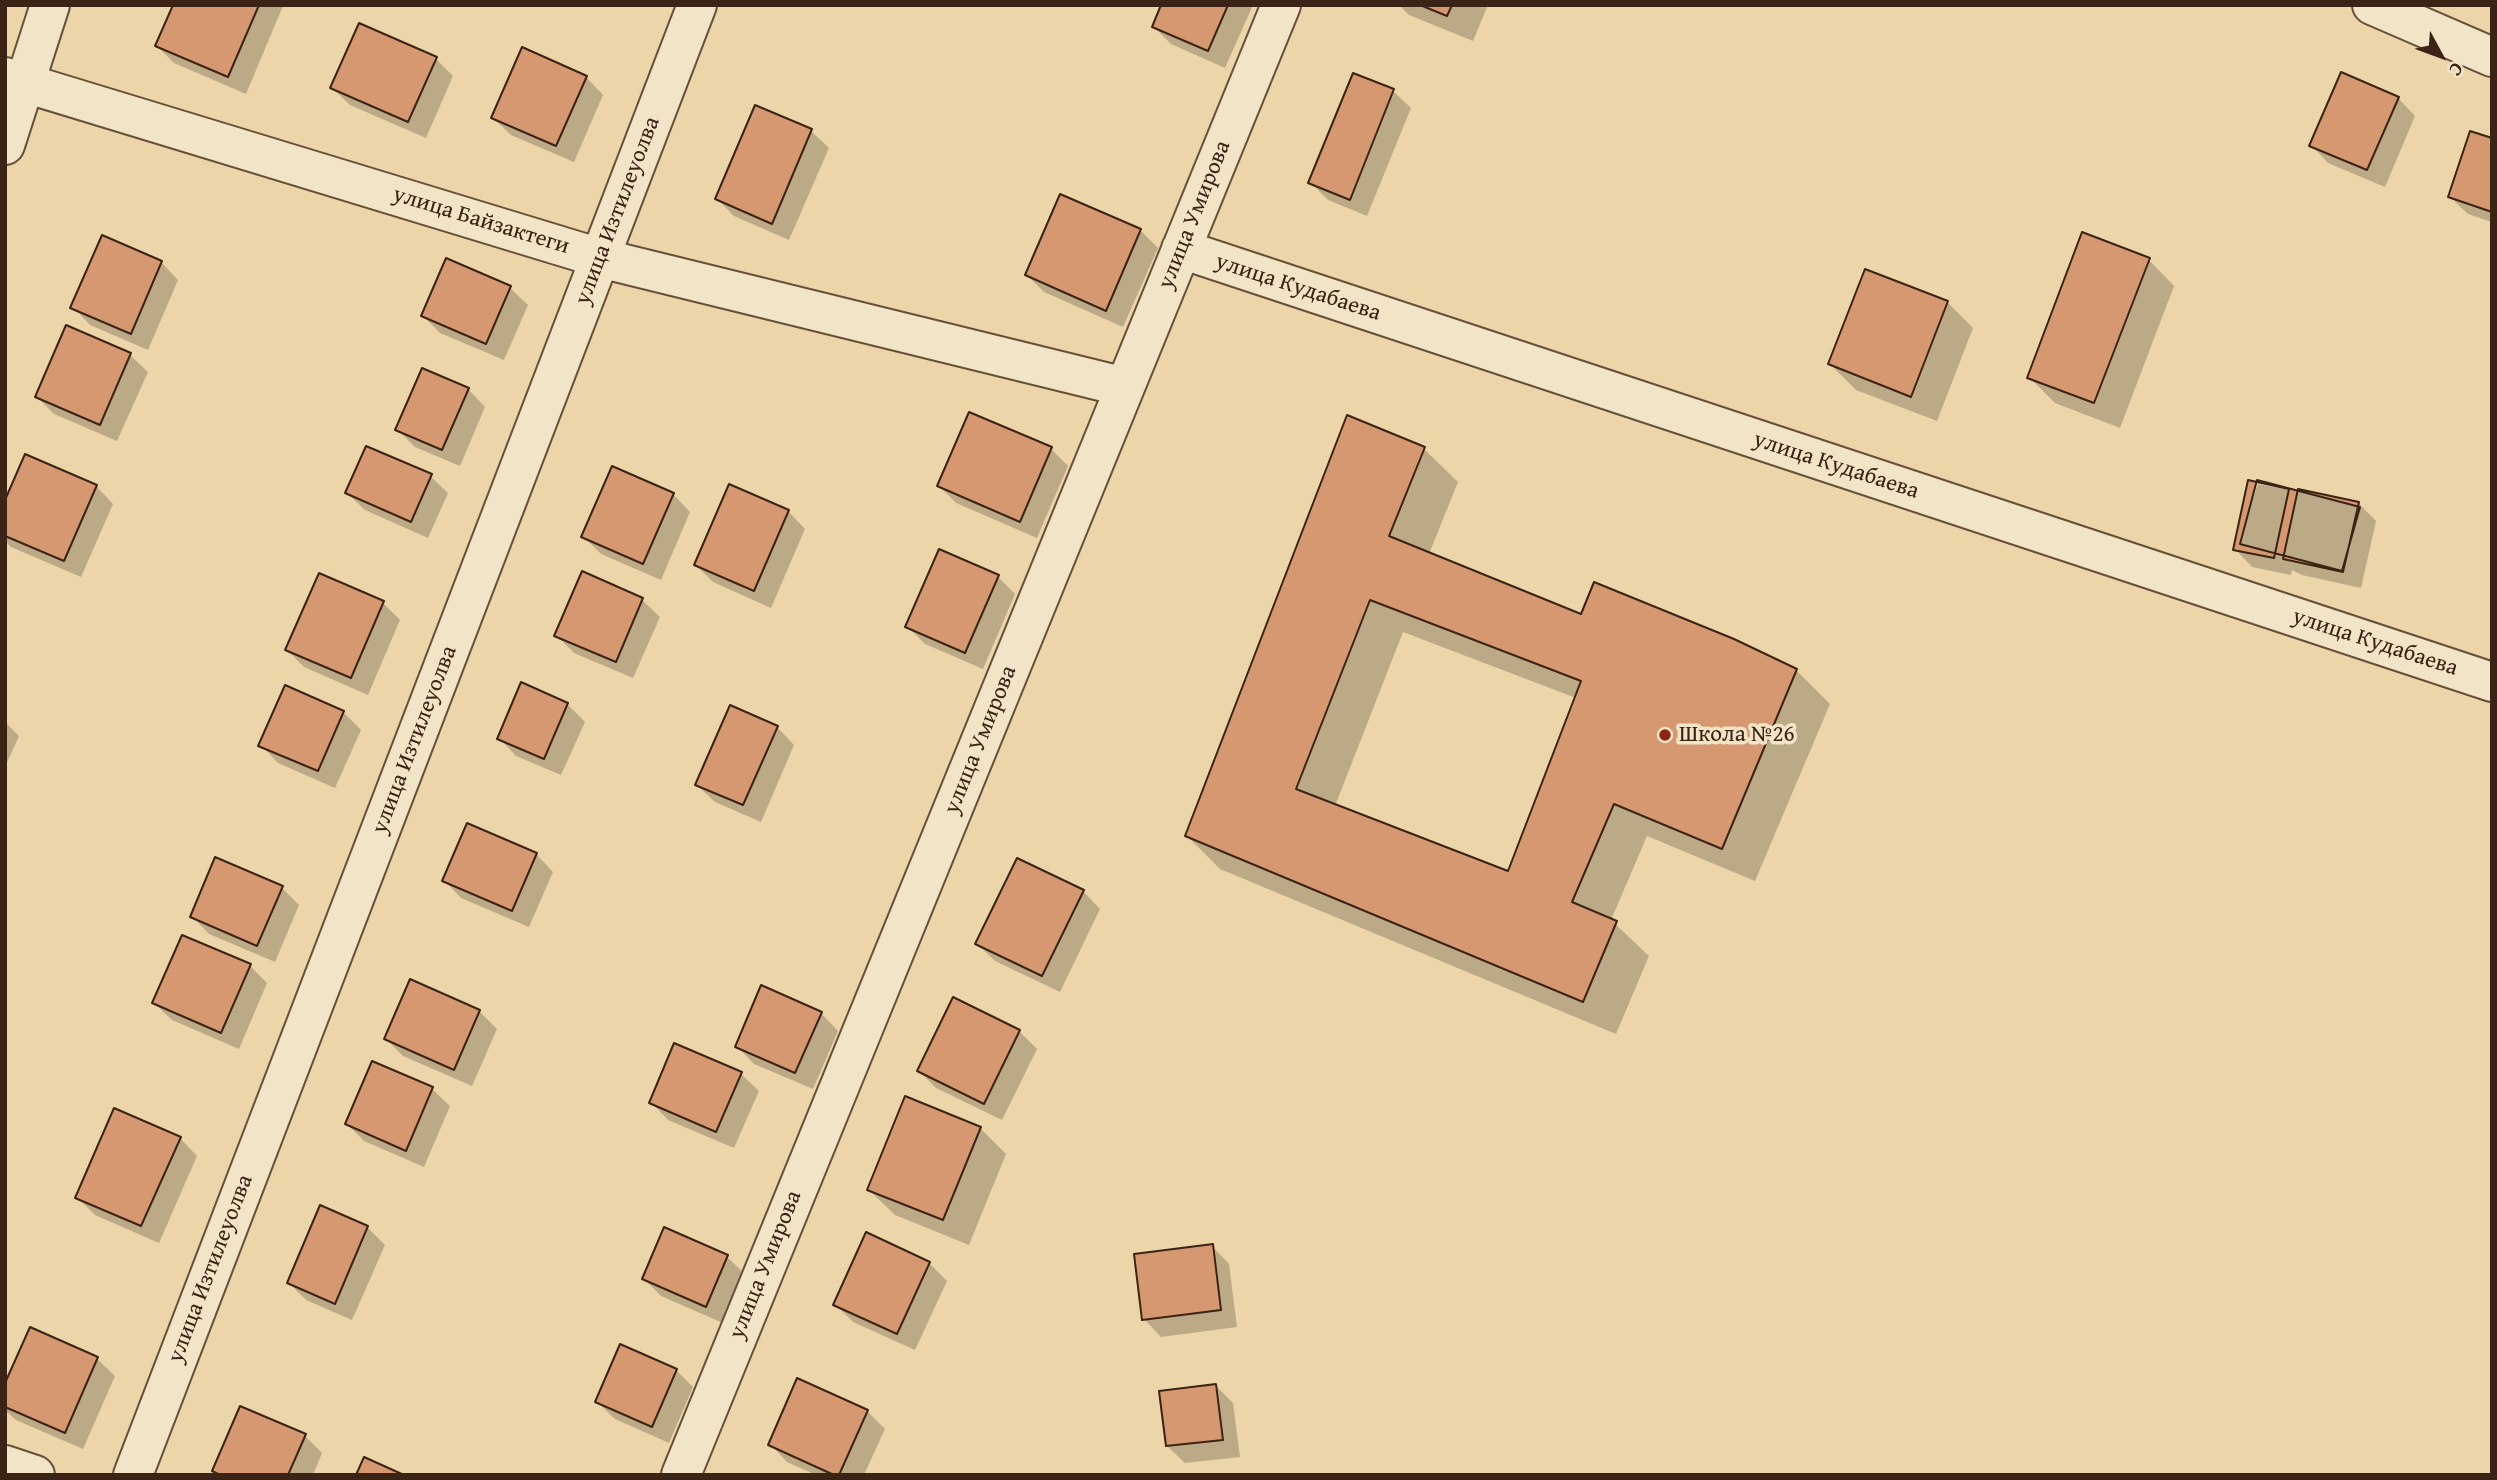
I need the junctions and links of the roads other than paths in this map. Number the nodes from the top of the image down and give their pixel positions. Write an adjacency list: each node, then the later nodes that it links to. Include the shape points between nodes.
1 (50, 5): 6 (street)
2 (697, 5): 9 (street, улица Изтилеуолва)
3 (1281, 5): 8 (street, улица Умирова)
4 (2372, 5): 5 (street)
5 (2492, 57)
6 (15, 79): 7 (street); 9 (street, улица Байзактеги)
7 (5, 145)
8 (1181, 249): 10 (street, улица Умирова); 11 (street, улица Кудабаева)
9 (600, 258): 10 (street, улица Байзактеги); 14 (street, улица Изтилеуолва)
10 (1125, 387): 15 (street, улица Умирова)
11 (2492, 682)
12 (5, 1465): 13 (street)
13 (34, 1475)
14 (132, 1475)
15 (681, 1475)

